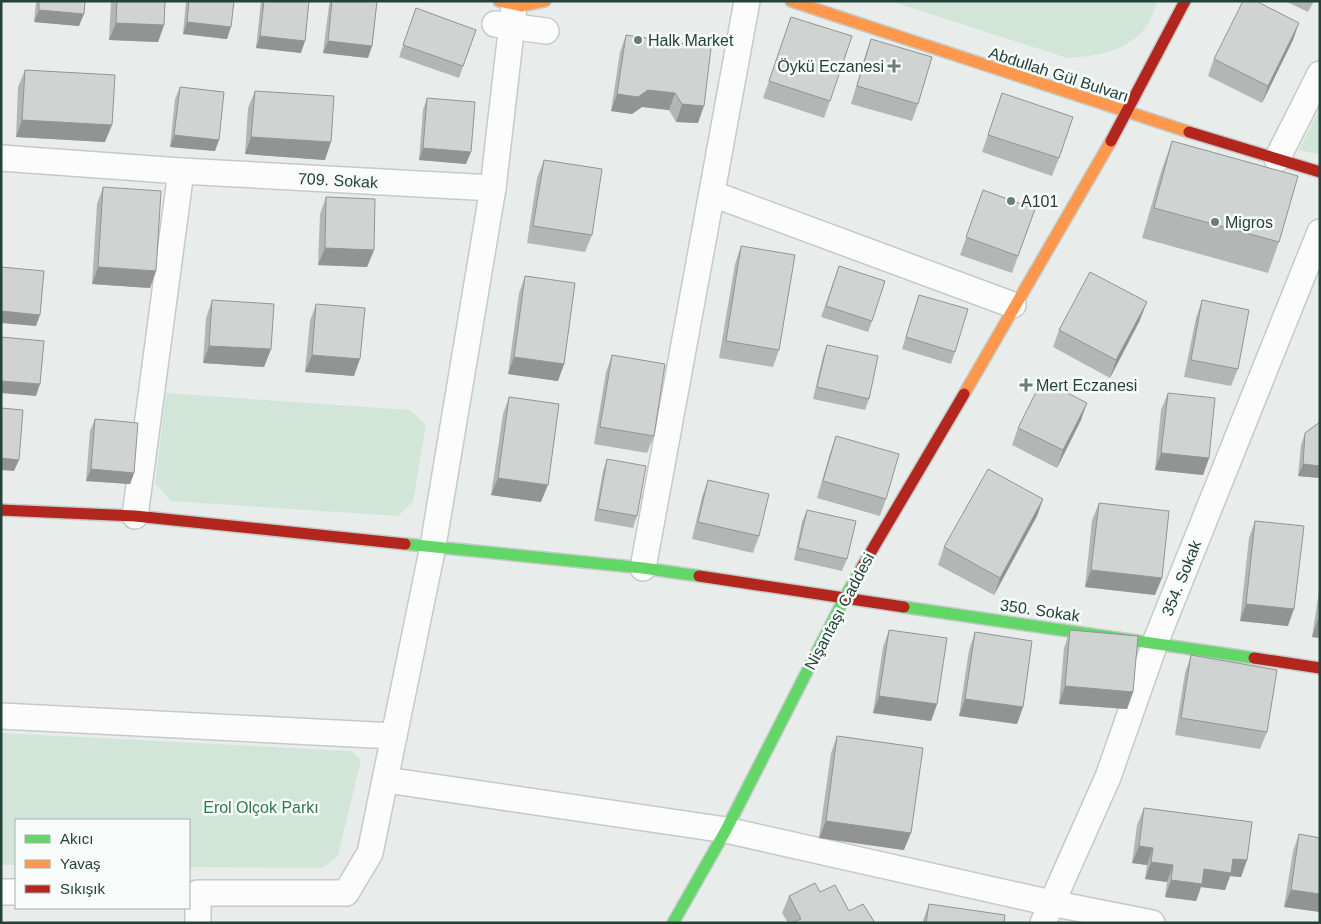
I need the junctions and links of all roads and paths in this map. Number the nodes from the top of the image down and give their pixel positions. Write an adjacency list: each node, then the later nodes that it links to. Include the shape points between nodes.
1 (545, 1): 5 (street)
2 (747, 1): 14 (street)
3 (791, 1): 8 (street, Abdullah Gül Bulvarı)
4 (1185, 1): 8 (street, Nişantaşı Caddesi)
5 (505, 15): 6 (street); 13 (street)
6 (546, 31)
7 (1320, 74): 10 (street)
8 (1126, 113): 10 (street, Abdullah Gül Bulvarı); 16 (street, Nişantaşı Caddesi)
9 (1, 158): 11 (street, 709. Sokak)
10 (1277, 159): 12 (street, Abdullah Gül Bulvarı)
11 (181, 171): 13 (street, 709. Sokak); 18 (street)
12 (1320, 172)
13 (493, 188): 19 (street)
14 (713, 194): 16 (street); 20 (street)
15 (1320, 232): 22 (street, 354. Sokak)
16 (1013, 305): 21 (street, Nişantaşı Caddesi)
17 (1, 510): 18 (street, 350. Sokak)
18 (135, 516): 19 (street, 350. Sokak)
19 (433, 546): 20 (street, 350. Sokak); 25 (street)
20 (643, 568): 21 (street, 350. Sokak)
21 (844, 599): 22 (street, 350. Sokak); 27 (street, Nişantaşı Caddesi)
22 (1155, 643): 23 (street, 350. Sokak); 31 (street, 354. Sokak, via 1108,777)
23 (1320, 668)
24 (1, 716): 25 (street)
25 (394, 736): 26 (street)
26 (386, 780): 27 (street); 30 (street, via 370,853 346,893)
27 (726, 830): 31 (street); 33 (street, Nişantaşı Caddesi)
28 (1, 892): 29 (street)
29 (15, 892)
30 (194, 893): 32 (street)
31 (1047, 913): 34 (street)
32 (198, 923)
33 (673, 923)
34 (1152, 923)

